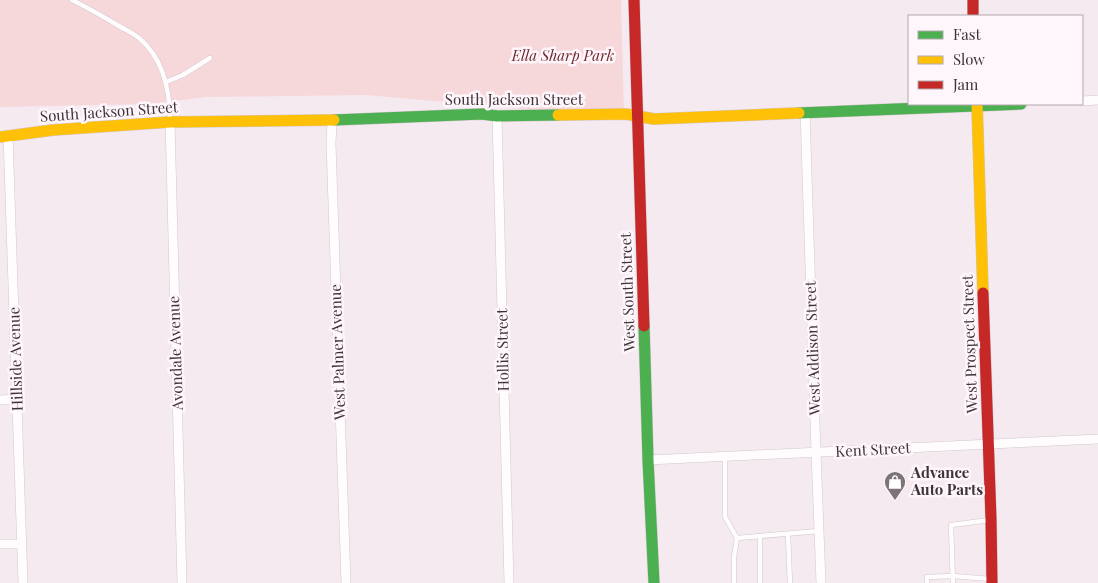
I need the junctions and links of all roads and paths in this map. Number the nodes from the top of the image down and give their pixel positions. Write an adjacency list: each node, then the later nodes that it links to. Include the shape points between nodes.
1 (72, 0): 6 (lane, via 138,36 156,56)
2 (634, 0): 12 (street, West South Street)
3 (973, 0): 4 (street)
4 (973, 15)
5 (210, 58): 6 (lane)
6 (166, 82): 14 (lane)
7 (1083, 100): 8 (street)
8 (1098, 100)
9 (977, 105): 10 (street, South Jackson Street); 19 (street, West Prospect Street)
10 (805, 112): 12 (street, South Jackson Street, via 654,119); 20 (street, West Addison Street)
11 (497, 116): 12 (street, South Jackson Street); 13 (street, South Jackson Street); 35 (street, Hollis Street)
12 (638, 116): 22 (street, West South Street)
13 (332, 120): 14 (street, South Jackson Street); 34 (street, West Palmer Avenue)
14 (170, 122): 15 (street, South Jackson Street); 33 (street, Avondale Avenue)
15 (4, 136): 16 (street, Hillside Avenue)
16 (17, 399): 17 (street); 29 (street, Hillside Avenue)
17 (0, 400)
18 (1098, 439): 19 (street, Kent Street)
19 (988, 444): 20 (street, Kent Street); 23 (street, West Prospect Street)
20 (816, 452): 21 (street, Kent Street); 24 (street, West Addison Street)
21 (724, 457): 22 (street, Kent Street); 27 (lane, via 725,517)
22 (648, 460): 36 (street, West South Street)
23 (991, 519): 30 (lane, via 951,525); 31 (street, West Prospect Street)
24 (819, 531): 25 (lane); 40 (street, West Addison Street)
25 (788, 534): 26 (lane); 39 (lane)
26 (760, 536): 27 (lane); 38 (lane)
27 (737, 538): 37 (lane)
28 (0, 544): 29 (street)
29 (21, 544): 32 (street, Hillside Avenue)
30 (953, 576): 31 (lane); 41 (lane, via 927,577); 42 (lane)
31 (992, 581)
32 (23, 583)
33 (182, 583)
34 (346, 583)
35 (509, 583)
36 (654, 583)
37 (734, 583)
38 (760, 583)
39 (790, 583)
40 (821, 583)
41 (927, 583)
42 (953, 583)

